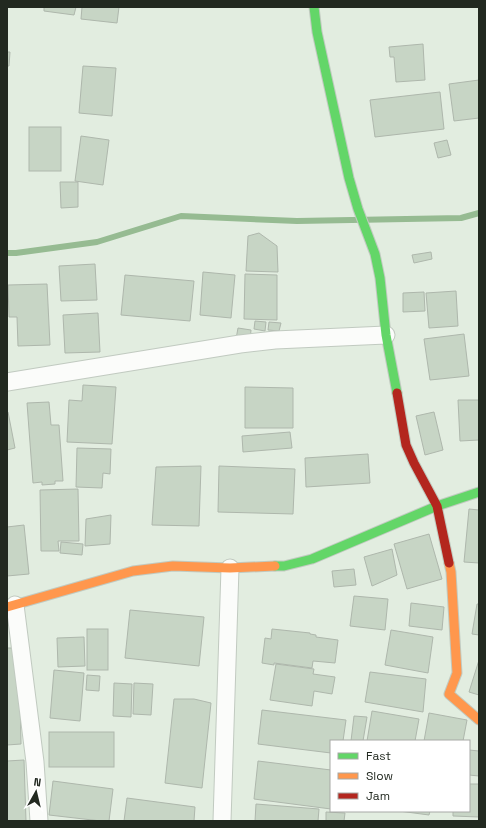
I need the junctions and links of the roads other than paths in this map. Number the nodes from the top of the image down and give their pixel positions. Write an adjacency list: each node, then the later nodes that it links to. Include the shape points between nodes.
1 (314, 7): 2 (street, via 349,178 375,254)
2 (386, 335): 3 (street, via 240,344); 5 (street, via 406,445)
3 (7, 382)
4 (479, 492): 5 (street)
5 (436, 506): 6 (street, via 312,559 284,566); 8 (street, via 451,572 457,673 449,694)
6 (230, 568): 7 (street, via 173,566 134,571); 10 (street)
7 (11, 606): 9 (street, via 35,762)
8 (479, 720)
9 (39, 821)
10 (222, 821)

